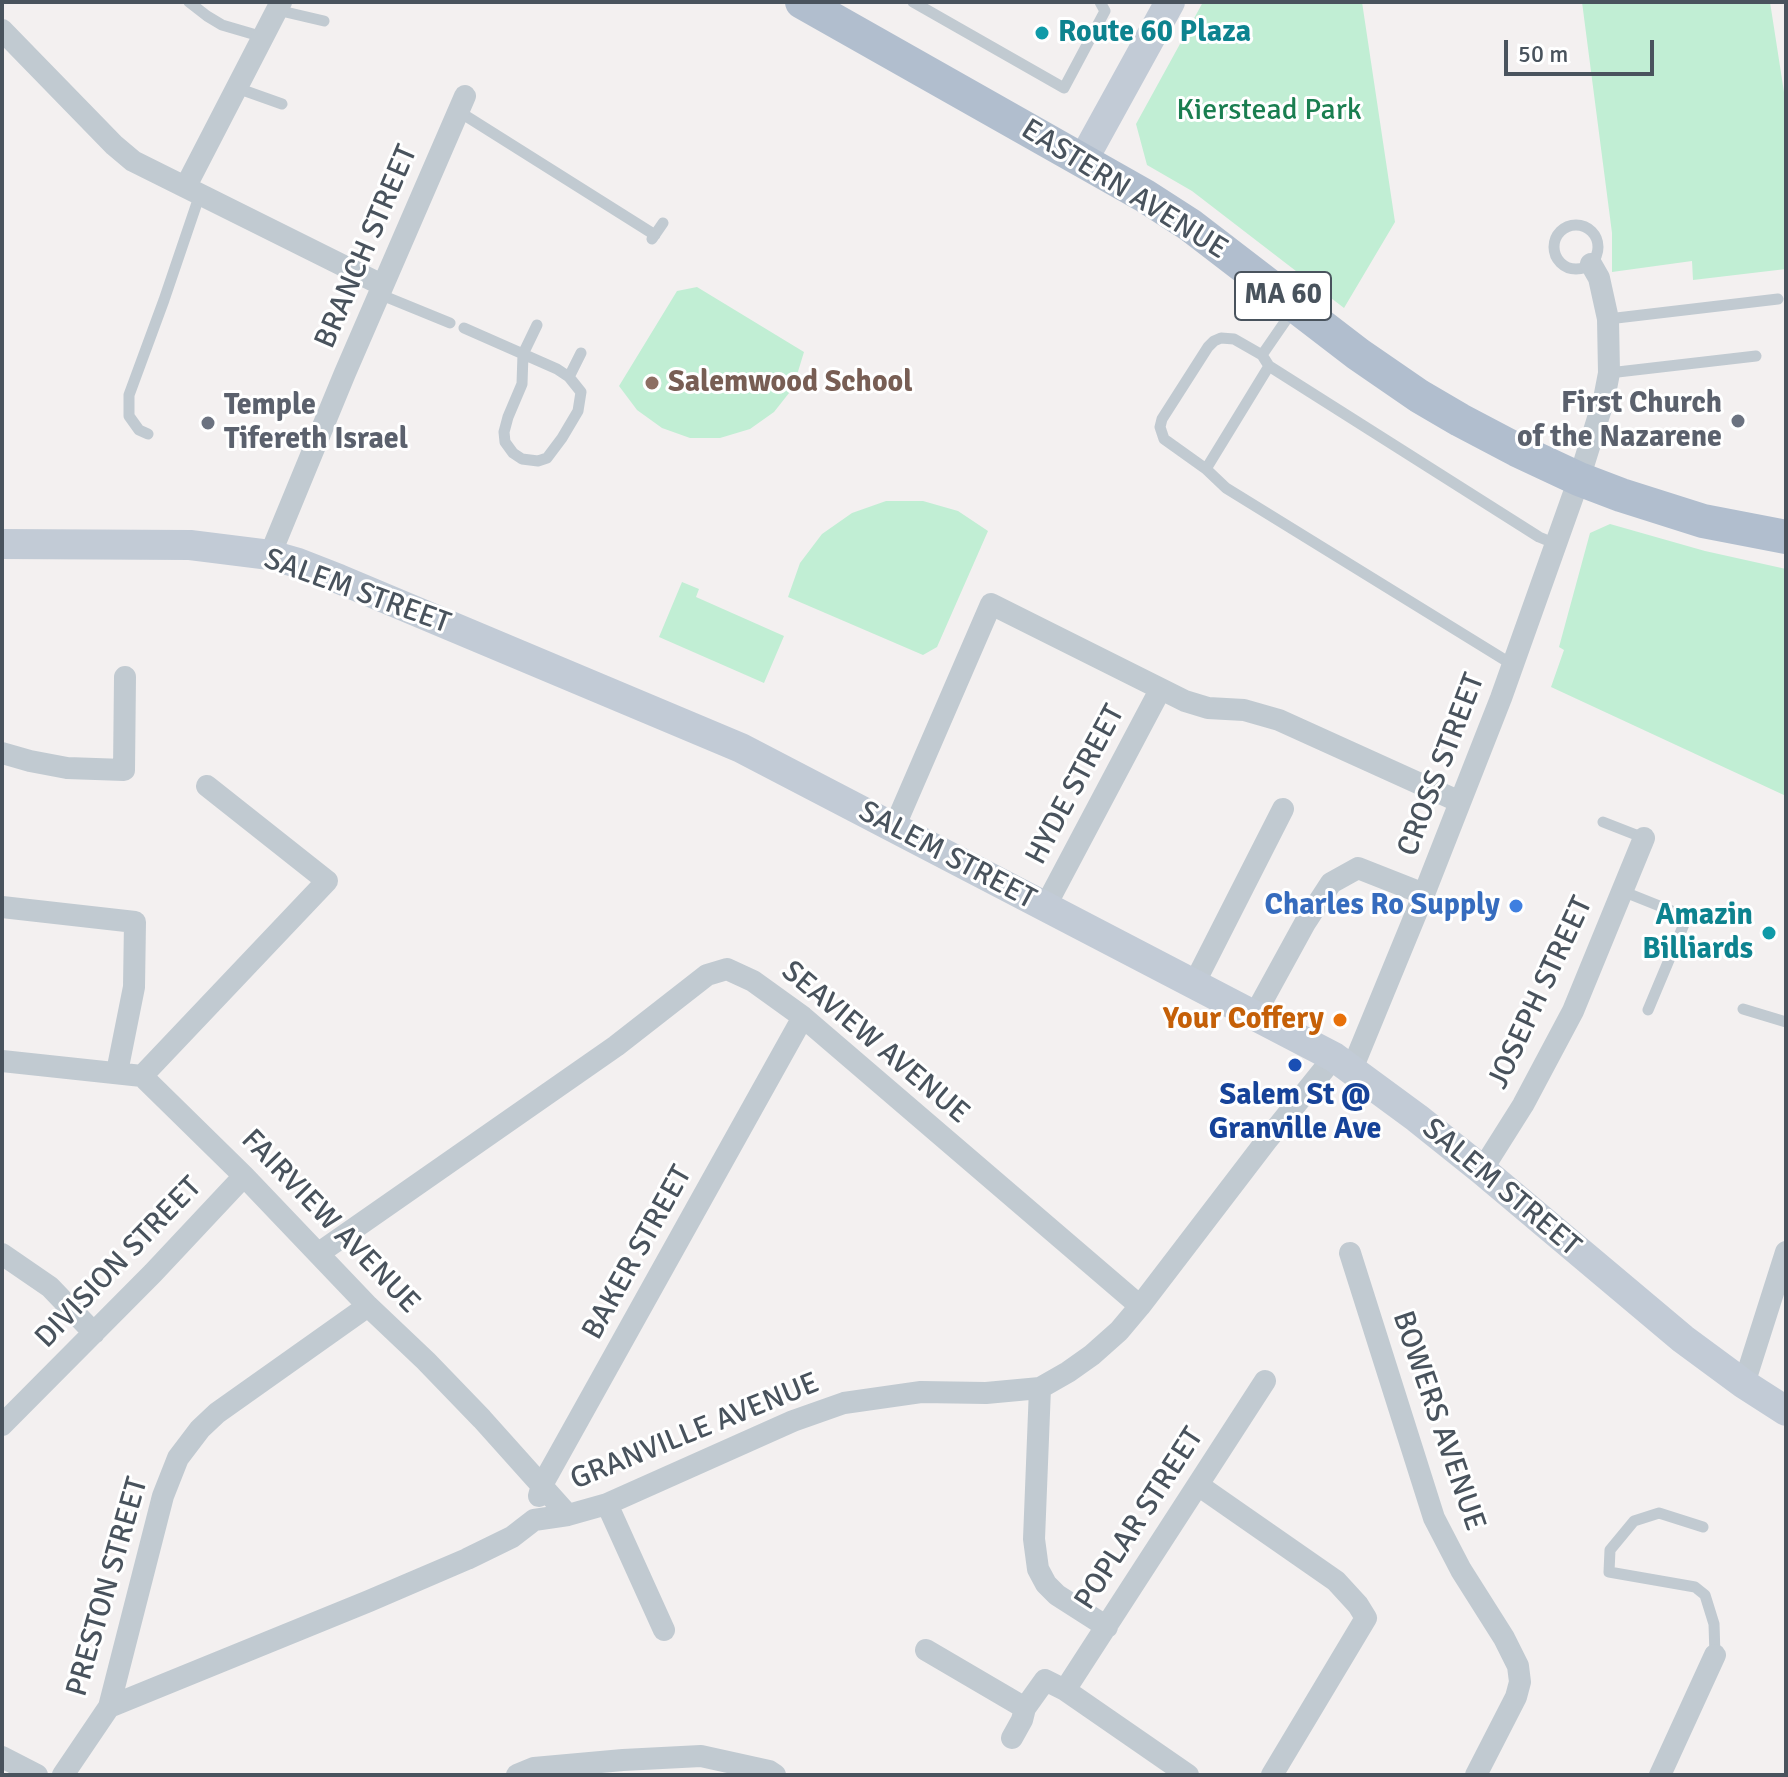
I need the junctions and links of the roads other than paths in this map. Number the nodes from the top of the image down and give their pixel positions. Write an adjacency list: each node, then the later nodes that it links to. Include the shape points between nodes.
1 (189, 2): 9 (lane, via 222,25)
2 (802, 2): 13 (main road, EASTERN AVENUE / MA 60)
3 (913, 2): 4 (lane, via 1064,88 1105,11)
4 (1100, 2)
5 (1170, 2): 13 (main road)
6 (279, 6): 7 (lane); 9 (street)
7 (324, 21)
8 (2, 30): 14 (street, via 120,151)
9 (263, 37): 10 (street)
10 (237, 88): 11 (lane); 14 (street)
11 (282, 104)
12 (462, 104): 15 (lane, via 654,237); 17 (street, BRANCH STREET)
13 (1083, 160): 19 (main road, EASTERN AVENUE / MA 60, via 1190,225)
14 (193, 190): 17 (street); 30 (lane, via 129,395 129,416)
15 (663, 223)
16 (1591, 264): 16 (lane, via 1599,246 1592,231 1572,225 1564,229 1554,248 1559,261 1571,269); 20 (street, CROSS STREET)
17 (380, 289): 21 (lane); 36 (street, BRANCH STREET)
18 (1778, 299): 20 (lane)
19 (1296, 306): 27 (lane); 32 (main road, EASTERN AVENUE / MA 60, via 1419,396)
20 (1608, 319): 28 (street, CROSS STREET)
21 (450, 323)
22 (537, 325): 25 (lane)
23 (464, 328): 25 (lane)
24 (581, 353): 29 (lane)
25 (523, 354): 29 (lane); 29 (lane, via 522,384 504,432 505,442 522,459 547,458 578,411 581,392)
26 (1756, 356): 28 (lane)
27 (1266, 360): 31 (lane); 31 (lane, via 1234,339 1214,341 1162,419 1167,442); 35 (lane)
28 (1609, 373): 32 (street, CROSS STREET)
29 (569, 377)
30 (148, 434)
31 (1206, 469): 37 (lane, via 1226,488)
32 (1579, 479): 33 (main road, EASTERN AVENUE / MA 60, via 1665,510); 35 (street, CROSS STREET)
33 (1786, 537)
34 (2, 544): 36 (main road, SALEM STREET, via 190,545)
35 (1556, 544): 37 (street, CROSS STREET)
36 (270, 555): 45 (main road, SALEM STREET, via 741,748)
37 (1513, 665): 42 (street, CROSS STREET)
38 (125, 677): 40 (street, via 124,770 67,768)
39 (1160, 690): 42 (street, via 1196,706 1233,708 1279,720); 45 (street, via 991,604); 50 (street, HYDE STREET)
40 (2, 753)
41 (207, 786): 60 (street, via 327,881)
42 (1460, 802): 48 (street, CROSS STREET)
43 (1283, 809): 51 (street)
44 (1603, 822): 46 (lane)
45 (894, 828): 50 (main road, SALEM STREET)
46 (1644, 838): 47 (street, JOSEPH STREET)
47 (1622, 891): 53 (lane, via 1687,917); 61 (street, JOSEPH STREET, via 1573,1011)
48 (1424, 894): 54 (street, via 1358,868 1331,883); 58 (street, CROSS STREET)
49 (2, 907): 59 (street, via 135,922 134,987)
50 (1045, 907): 51 (main road, SALEM STREET)
51 (1194, 984): 54 (main road, SALEM STREET)
52 (1743, 1009): 56 (lane)
53 (1648, 1010)
54 (1254, 1016): 58 (main road, SALEM STREET)
55 (803, 1017): 64 (street, SEAVIEW AVENUE, via 727,969 707,975 616,1046); 68 (street, SEAVIEW AVENUE); 75 (street, BAKER STREET)
56 (1786, 1022)
57 (2, 1061): 59 (street)
58 (1343, 1063): 61 (main road, SALEM STREET); 68 (street, GRANVILLE AVENUE, via 1267,1140)
59 (117, 1072): 60 (street)
60 (142, 1076): 62 (street, FAIRVIEW AVENUE)
61 (1482, 1170): 71 (main road, SALEM STREET, via 1649,1312)
62 (244, 1176): 64 (street, FAIRVIEW AVENUE); 69 (street, DIVISION STREET)
63 (1786, 1252): 71 (street)
64 (319, 1253): 67 (street, FAIRVIEW AVENUE)
65 (1350, 1253): 96 (street, BOWERS AVENUE, via 1434,1518 1518,1666 1516,1697)
66 (2, 1254): 69 (street, via 50,1287)
67 (368, 1306): 75 (street, FAIRVIEW AVENUE); 86 (street, PRESTON STREET, via 217,1413 178,1458 163,1496)
68 (1140, 1306): 72 (street, GRANVILLE AVENUE, via 1092,1355)
69 (94, 1333): 74 (street, DIVISION STREET)
70 (1265, 1381): 76 (street, POPLAR STREET)
71 (1744, 1384): 73 (main road, SALEM STREET)
72 (1040, 1388): 77 (street, GRANVILLE AVENUE, via 921,1392 844,1403); 81 (street, via 1034,1539 1038,1569 1057,1595)
73 (1786, 1411)
74 (2, 1425)
75 (542, 1485): 78 (street, FAIRVIEW AVENUE); 79 (street, BAKER STREET)
76 (1198, 1485): 81 (street, POPLAR STREET); 95 (street, via 1336,1581 1366,1618)
77 (607, 1504): 78 (street, GRANVILLE AVENUE); 82 (street)
78 (568, 1515): 79 (street, GRANVILLE AVENUE)
79 (534, 1520): 86 (street, GRANVILLE AVENUE, via 467,1559)
80 (1703, 1527): 84 (lane, via 1659,1513 1634,1521 1610,1550 1609,1572 1695,1587 1705,1595 1714,1624)
81 (1107, 1627): 85 (street, POPLAR STREET)
82 (664, 1630)
83 (926, 1650): 87 (street)
84 (1715, 1655): 97 (street)
85 (1065, 1690): 87 (street, via 1045,1680); 94 (street)
86 (109, 1707): 92 (street, PRESTON STREET)
87 (1025, 1708): 88 (street)
88 (1012, 1738)
89 (2, 1757): 91 (street)
90 (529, 1773): 93 (street, via 701,1756)
91 (37, 1775)
92 (63, 1775)
93 (775, 1775)
94 (1188, 1775)
95 (1272, 1775)
96 (1476, 1775)
97 (1660, 1775)

